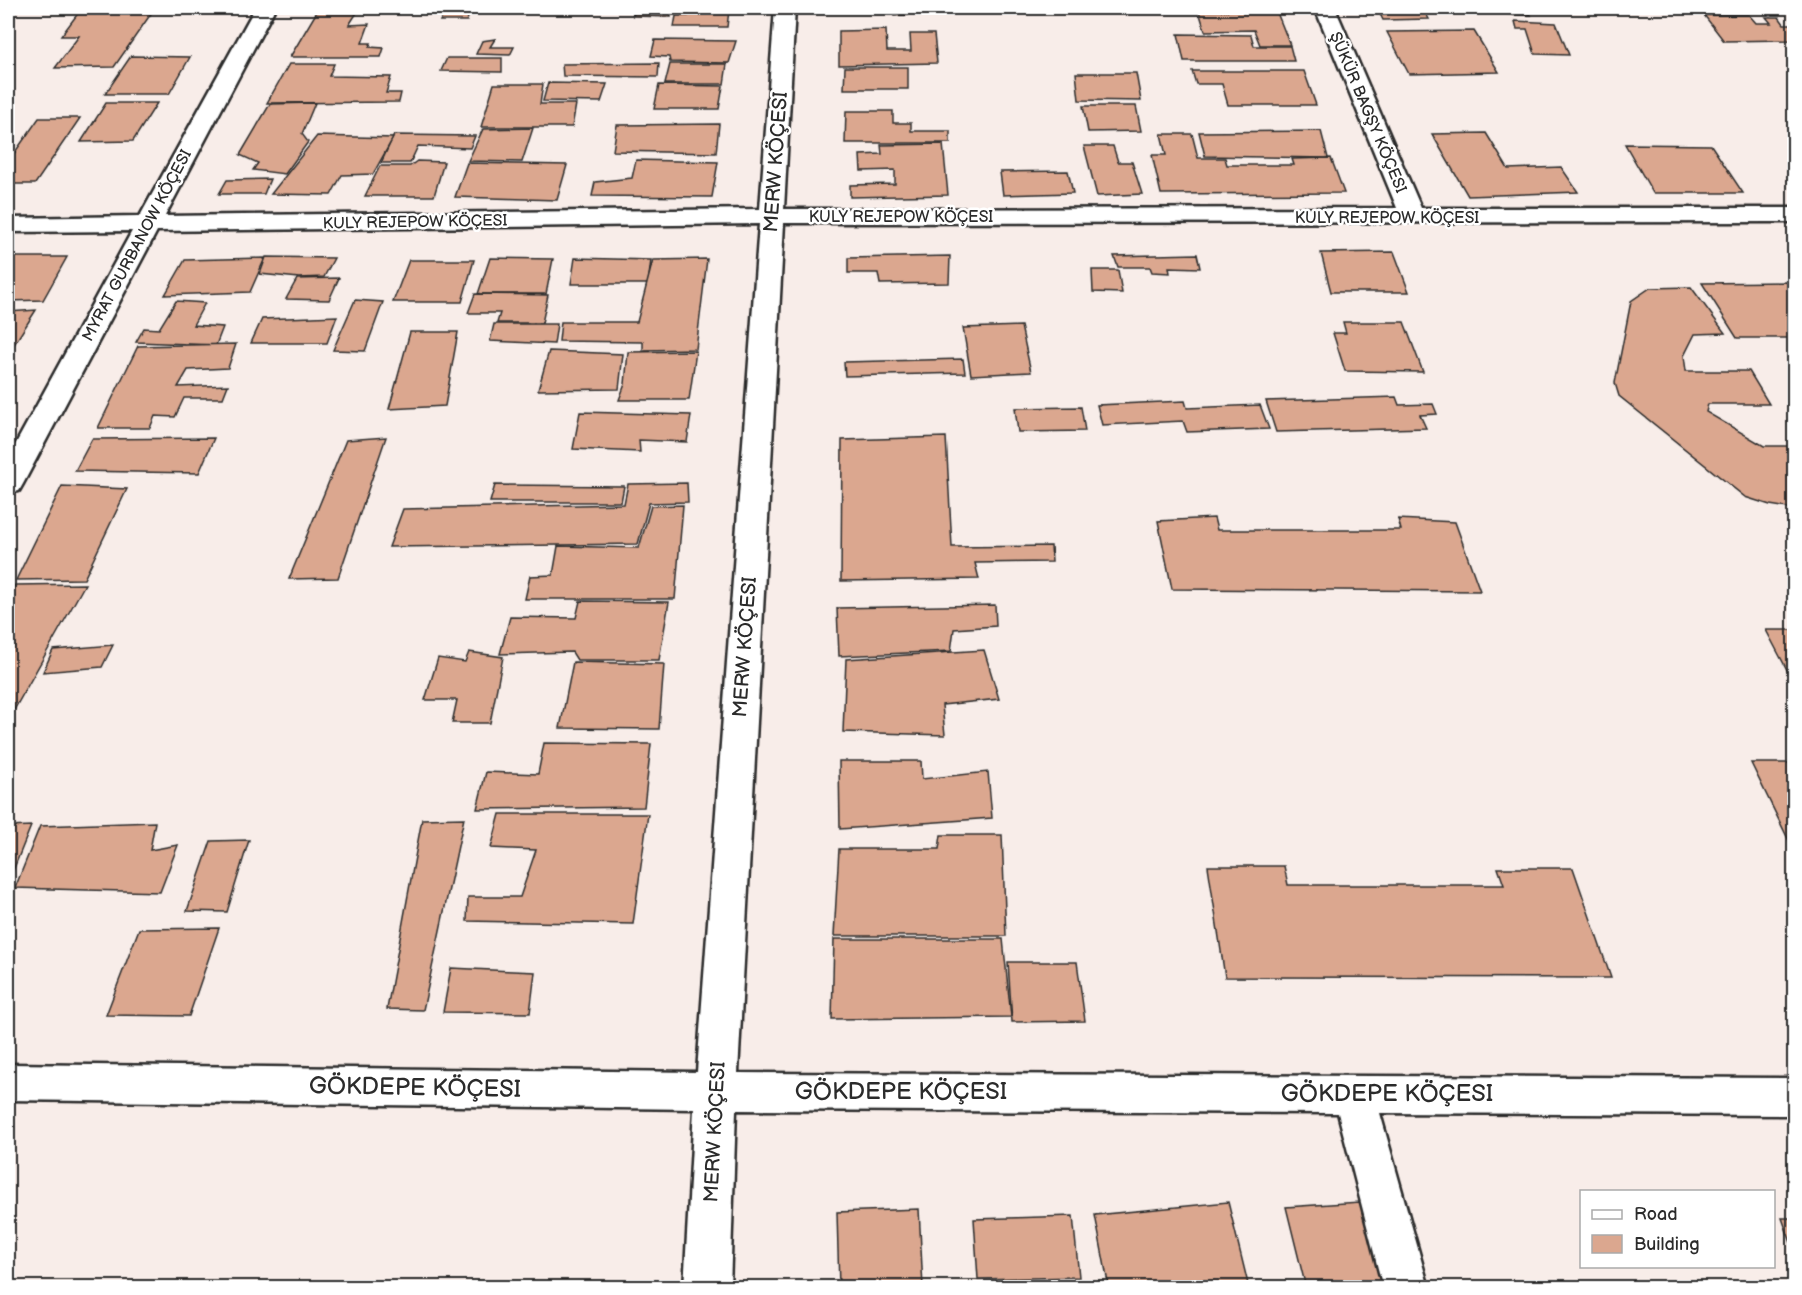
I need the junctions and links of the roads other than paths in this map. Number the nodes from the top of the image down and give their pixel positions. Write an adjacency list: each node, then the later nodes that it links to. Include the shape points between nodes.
1 (265, 8): 8 (street, MYRAT GURBANOW KÖÇESI)
2 (785, 8): 5 (street, MERW KÖÇESI)
3 (1325, 8): 6 (street, ŞÜKÜR BAGŞY KÖÇESI)
4 (1794, 215): 6 (street, KULY REJEPOW KÖÇESI)
5 (771, 216): 6 (street, KULY REJEPOW KÖÇESI); 8 (street, KULY REJEPOW KÖÇESI); 11 (street, MERW KÖÇESI)
6 (1413, 217)
7 (8, 225): 8 (street, KULY REJEPOW KÖÇESI)
8 (147, 225): 9 (street, MYRAT GURBANOW KÖÇESI)
9 (8, 484)
10 (8, 1082): 11 (street, GÖKDEPE KÖÇESI)
11 (716, 1091): 12 (street, GÖKDEPE KÖÇESI); 14 (street, MERW KÖÇESI)
12 (1354, 1093): 13 (street, GÖKDEPE KÖÇESI); 15 (street)
13 (1794, 1097)
14 (707, 1287)
15 (1406, 1287)

